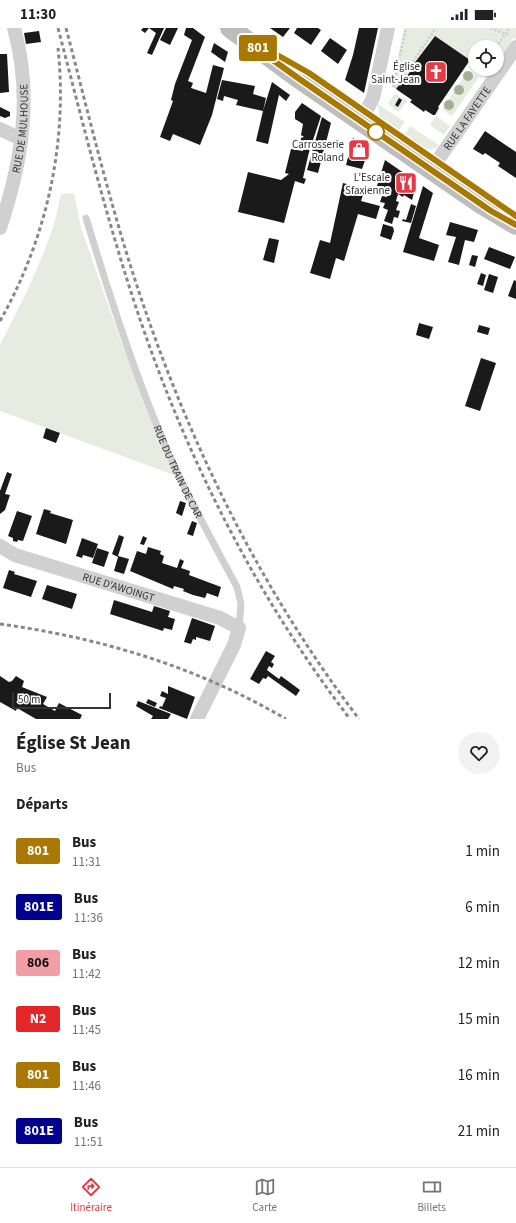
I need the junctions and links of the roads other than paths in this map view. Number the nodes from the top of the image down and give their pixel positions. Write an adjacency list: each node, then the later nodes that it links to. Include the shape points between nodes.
1 (14, 28): 7 (street, RUE DE MULHOUSE, via 24,87)
2 (230, 28): 5 (main road, via 257,46 274,62)
3 (388, 28): 5 (street, via 373,98)
4 (514, 50): 8 (street, RUE LA FAYETTE)
5 (364, 117): 8 (main road)
6 (0, 129): 7 (street)
7 (21, 140): 12 (street, RUE DE MULHOUSE, via 13,186)
8 (434, 166): 9 (main road); 11 (main road, via 491,211)
9 (516, 216)
10 (86, 218): 14 (lane, RUE DU TRAIN DE CAR, via 123,336 159,431 175,468 237,587 241,604)
11 (516, 225)
12 (0, 228)
13 (0, 546): 14 (street, RUE D'AWOINGT, via 15,555 220,618)
14 (239, 628): 15 (street, RUE DU TRAIN DE CAR, via 234,644)
15 (197, 719)

